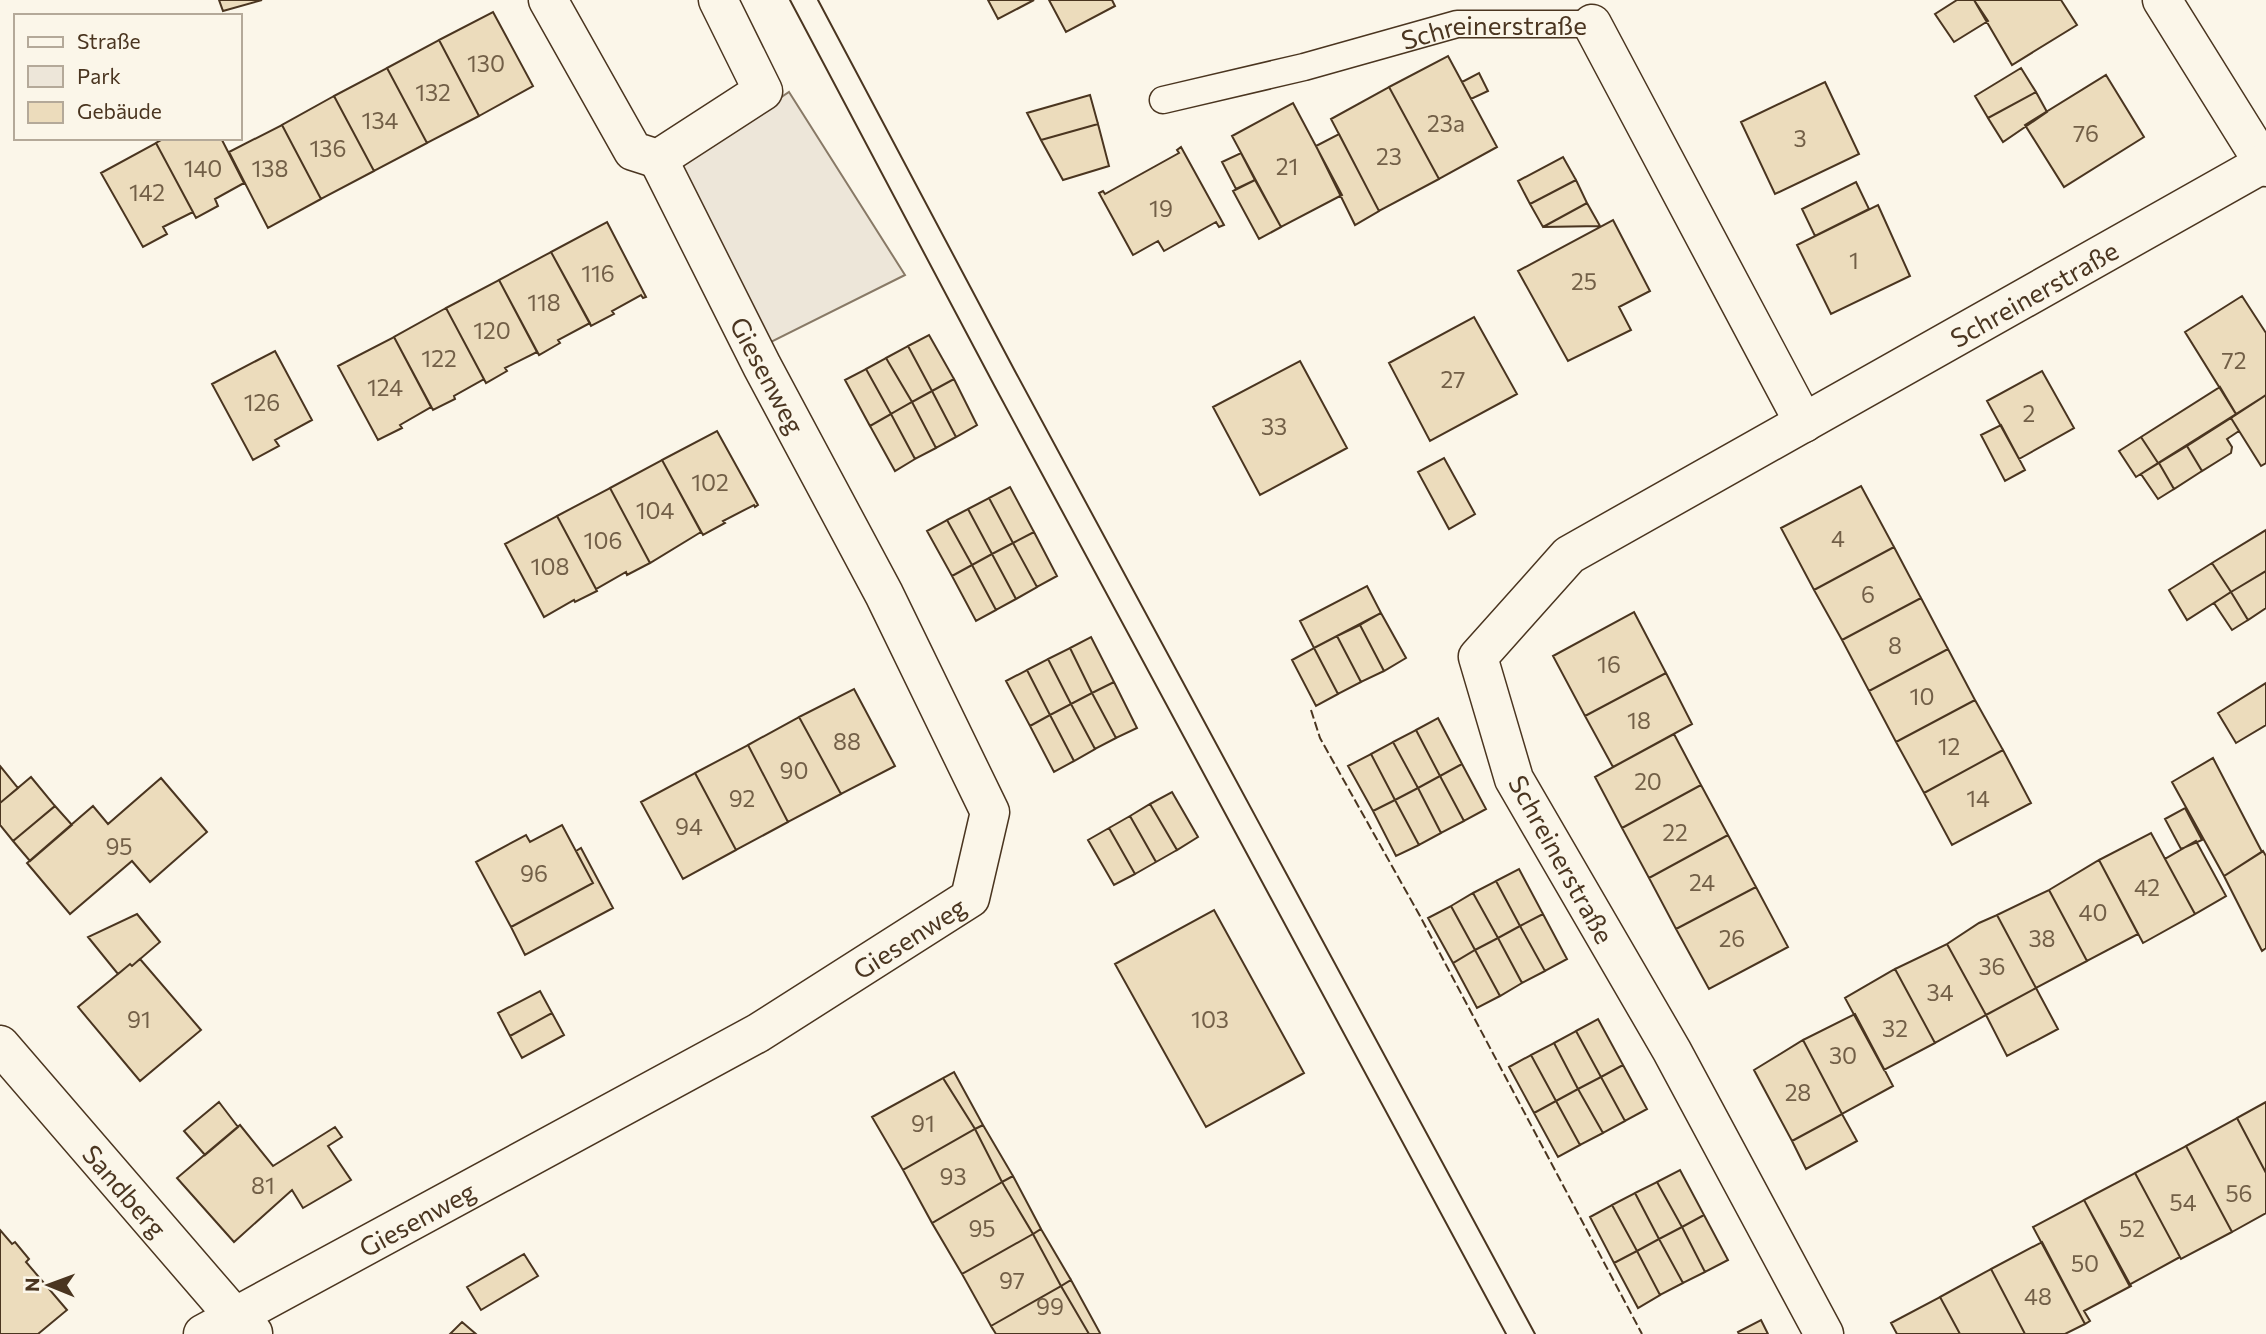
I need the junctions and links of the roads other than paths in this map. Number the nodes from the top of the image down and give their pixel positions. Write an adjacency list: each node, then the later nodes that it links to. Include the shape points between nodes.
1 (548, 0): 6 (street, via 633,151)
2 (718, 0): 6 (street, via 763,91)
3 (2162, 0): 7 (street)
4 (1592, 24): 5 (lane, Schreinerstraße, via 1457,24); 8 (street, Schreinerstraße)
5 (1163, 100)
6 (658, 159): 10 (street, Giesenweg, via 884,594 990,812 970,898 758,1033)
7 (2265, 165): 8 (street, Schreinerstraße)
8 (1804, 423): 11 (street, Schreinerstraße, via 1569,555 1478,657 1514,779 1672,1051)
9 (0, 1045): 10 (street, Sandberg)
10 (230, 1328)
11 (1824, 1334)

